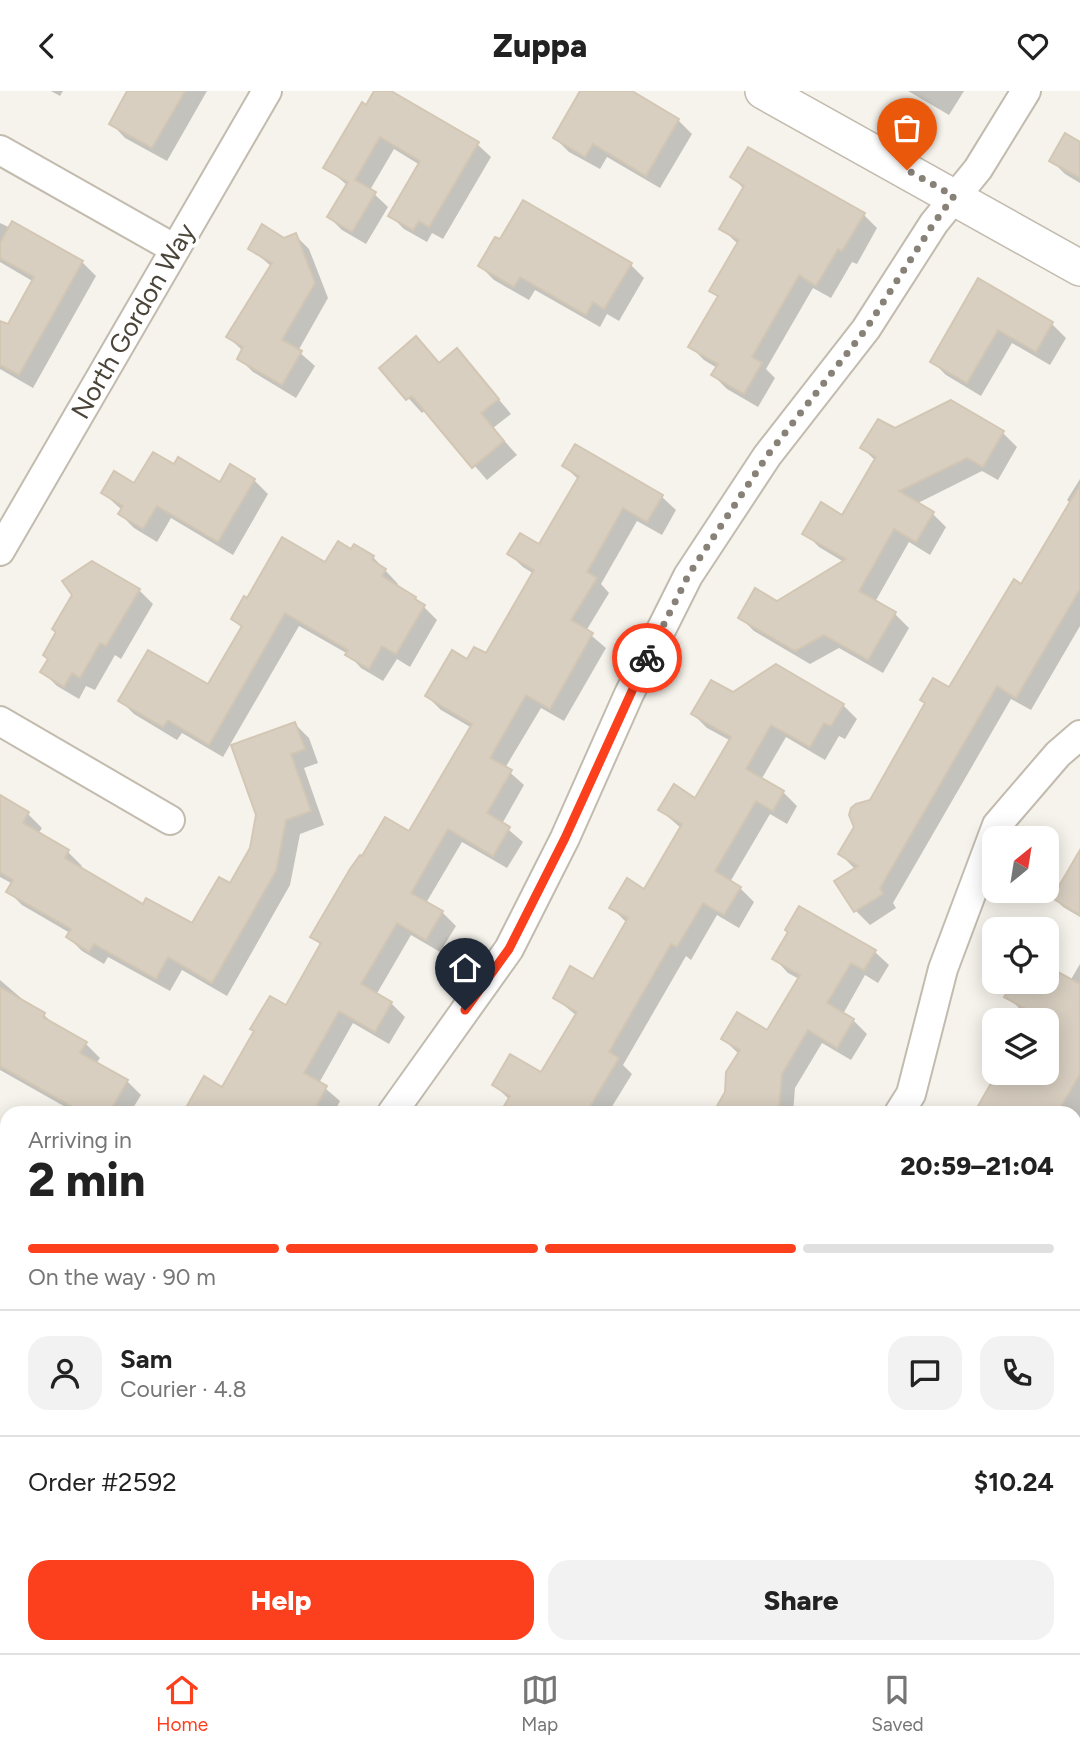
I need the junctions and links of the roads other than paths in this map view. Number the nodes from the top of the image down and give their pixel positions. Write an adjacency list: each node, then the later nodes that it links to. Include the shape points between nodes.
1 (267, 91): 6 (street, North Gordon Way)
2 (763, 91): 5 (street)
3 (1026, 91): 5 (street, via 978,169)
4 (0, 150): 6 (street)
5 (954, 196): 7 (street); 12 (street, via 866,329 767,456 688,576 509,949)
6 (175, 249): 8 (street, North Gordon Way)
7 (1080, 268)
8 (0, 551)
9 (0, 722): 11 (street)
10 (1080, 736): 13 (street, via 1058,754 998,825 943,969 911,1094)
11 (170, 820)
12 (398, 1106)
13 (903, 1106)

